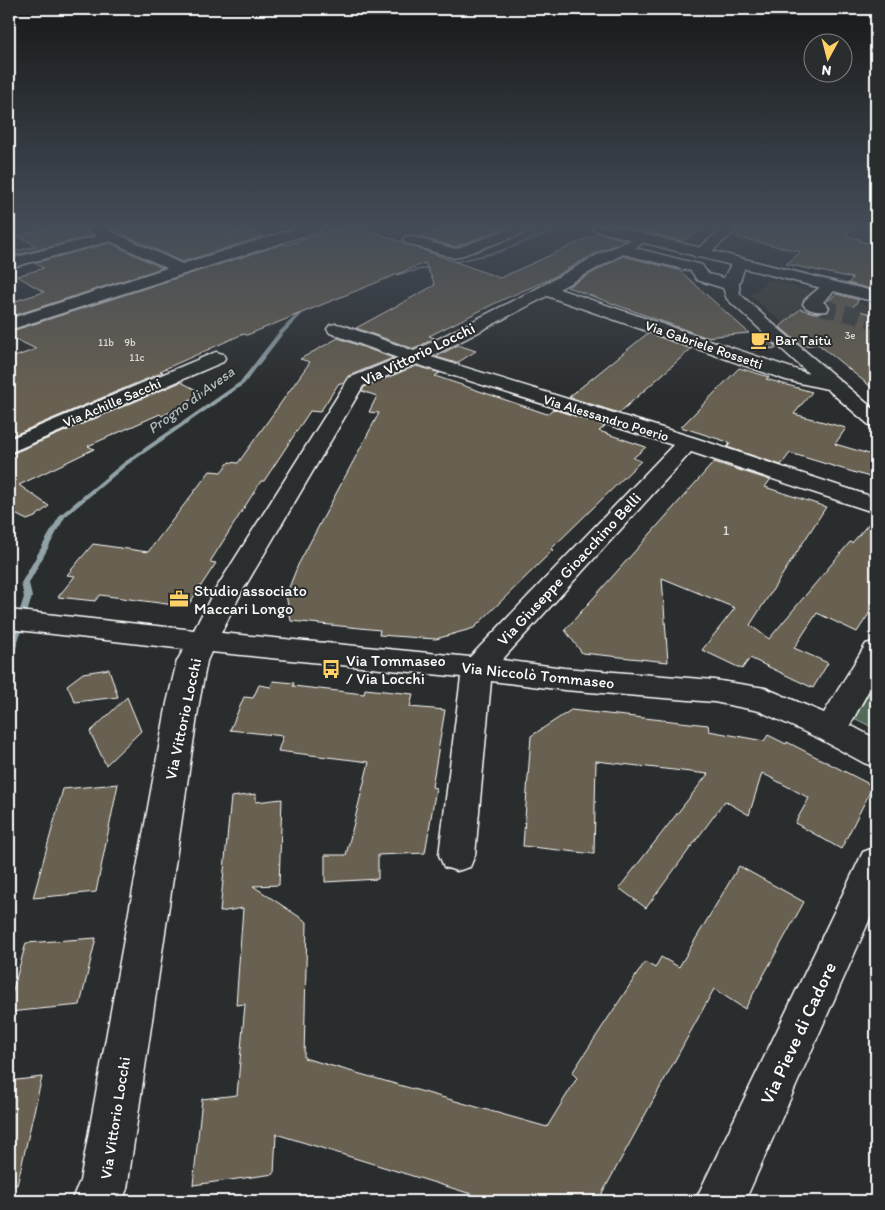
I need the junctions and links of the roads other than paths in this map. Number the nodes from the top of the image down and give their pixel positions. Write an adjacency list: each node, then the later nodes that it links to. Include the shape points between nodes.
1 (137, 283): 8 (street)
2 (558, 283): 6 (street, Via Vittorio Locchi)
3 (725, 283): 5 (street)
4 (792, 283): 7 (street, via 825,296)
5 (730, 285): 12 (street, via 733,296)
6 (546, 290): 11 (street, Via Vittorio Locchi); 12 (street, Via Gabriele Rossetti, via 793,376)
7 (876, 297)
8 (9, 325)
9 (336, 329): 11 (street, Via Alessandro Poerio)
10 (216, 358): 15 (street, Via Achille Sacchi)
11 (416, 358): 14 (street, Via Alessandro Poerio); 18 (street, Via Vittorio Locchi, via 356,382 226,595)
12 (835, 385): 13 (street)
13 (876, 421)
14 (687, 443): 16 (street, Via Alessandro Poerio); 20 (street, Via Giuseppe Gioacchino Belli)
15 (9, 447)
16 (876, 506)
17 (9, 619): 18 (street, Via Niccolò Tommaseo, via 48,622)
18 (197, 651): 20 (street, Via Niccolò Tommaseo); 25 (street, Via Vittorio Locchi, via 183,703 103,1189)
19 (876, 651): 21 (street)
20 (477, 668): 21 (street, Via Niccolò Tommaseo, via 564,679 714,691 765,700); 23 (street)
21 (831, 730): 22 (street, Via Niccolò Tommaseo)
22 (876, 754)
23 (457, 855)
24 (876, 864): 26 (street, Via Pieve di Cadore)
25 (96, 1201)
26 (720, 1201)

